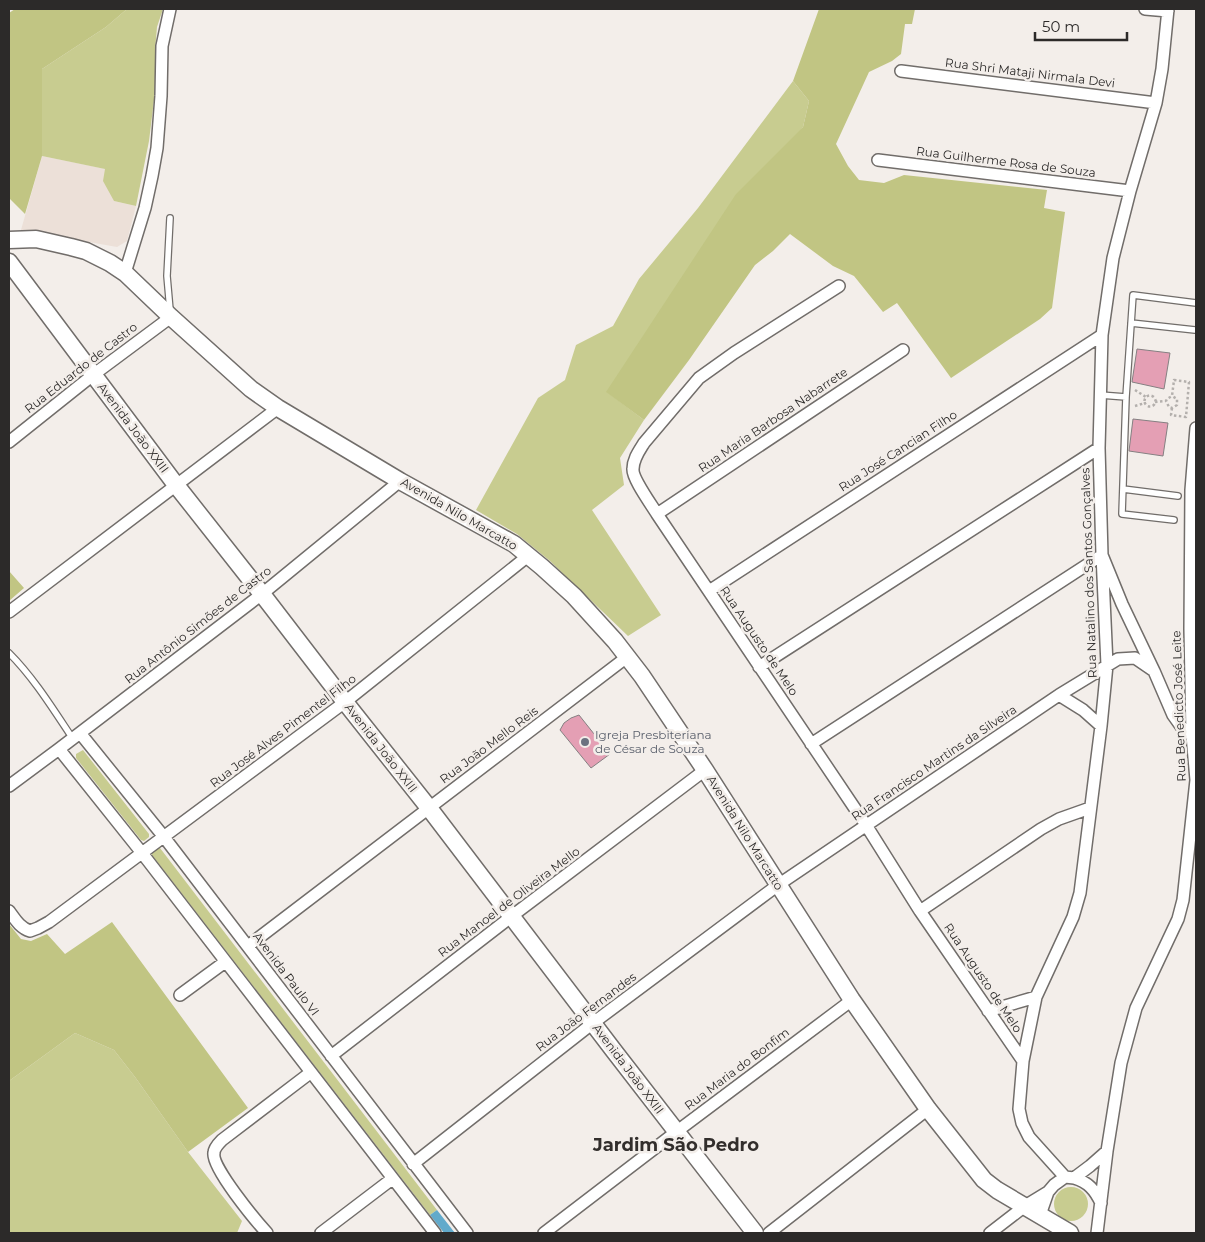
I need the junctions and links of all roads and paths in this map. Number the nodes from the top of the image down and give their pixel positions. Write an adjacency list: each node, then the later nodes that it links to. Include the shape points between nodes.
1 (170, 9): 11 (street, via 162,46 157,148 145,208)
2 (1146, 9): 3 (street)
3 (1168, 10): 5 (street, Rua Natalino dos Santos Gonçalves)
4 (901, 72): 5 (street, Rua Shri Mataji Nirmala Devi)
5 (1156, 103): 7 (street, Rua Natalino dos Santos Gonçalves)
6 (878, 160): 7 (street, Rua Guilherme Rosa de Souza)
7 (1130, 191): 17 (street, Rua Natalino dos Santos Gonçalves, via 1113,258)
8 (170, 218): 14 (lane, via 167,276)
9 (9, 240): 11 (street, Avenida Nilo Marcatto, via 36,239 86,251)
10 (9, 263): 19 (street, Avenida João XXIII)
11 (125, 273): 14 (street, Avenida Nilo Marcatto)
12 (839, 286): 36 (street, Rua Augusto de Melo, via 699,378 644,443 637,454 634,477)
13 (1196, 302): 15 (lane, via 1133,295)
14 (171, 317): 19 (street, Rua Eduardo de Castro); 27 (street, Avenida Nilo Marcatto, via 251,389)
15 (1131, 323): 16 (lane); 20 (lane)
16 (1195, 330)
17 (1102, 335): 21 (street, Rua Natalino dos Santos Gonçalves); 41 (street, Rua José Cancian Filho)
18 (903, 350): 36 (street, Rua Maria Barbosa Nabarrete)
19 (93, 376): 30 (street, Rua Eduardo de Castro); 33 (street, Avenida João XXIII)
20 (1127, 389): 23 (lane); 24 (path)
21 (1100, 395): 23 (lane); 31 (street, Rua Natalino dos Santos Gonçalves)
22 (1172, 396): 25 (path); 28 (path, via 1178,402); 28 (path, via 1174,380 1189,382 1186,417 1171,415)
23 (1126, 397): 34 (lane)
24 (1146, 398): 26 (path, via 1151,396); 26 (path, via 1145,403 1149,406)
25 (1166, 401): 26 (path); 28 (path)
26 (1156, 402)
27 (278, 408): 32 (street, Avenida Nilo Marcatto); 33 (street)
28 (1172, 408)
29 (1196, 428): 37 (street, Rua Benedicto José Leite, via 1191,490)
30 (9, 442)
31 (1099, 448): 40 (street, Rua Natalino dos Santos Gonçalves); 49 (street)
32 (400, 481): 39 (street, Avenida Nilo Marcatto, via 514,544); 42 (street, Rua Antônio Simões de Castro)
33 (176, 485): 42 (street, Avenida João XXIII); 43 (street)
34 (1123, 489): 35 (lane); 38 (lane, via 1122,514)
35 (1178, 496)
36 (657, 514): 41 (street, Rua Augusto de Melo)
37 (1193, 516): 55 (street, Rua Benedicto José Leite, via 1190,629)
38 (1174, 520)
39 (528, 556): 46 (street, Avenida Nilo Marcatto, via 574,596); 52 (street, Rua José Alves Pimentel Filho)
40 (1102, 556): 44 (street); 48 (street, Rua Natalino dos Santos Gonçalves); 56 (street)
41 (709, 591): 49 (street, Rua Augusto de Melo)
42 (262, 594): 52 (street, Avenida João XXIII); 54 (street, Rua Antônio Simões de Castro)
43 (9, 612)
44 (1140, 644): 47 (street); 50 (street)
45 (9, 652): 54 (lane)
46 (627, 657): 58 (street, Avenida Nilo Marcatto); 60 (street, Rua João Mello Reis)
47 (1134, 658): 48 (street, Rua Francisco Martins da Silveira, via 1118,659); 50 (street)
48 (1108, 665): 51 (street, Rua Francisco Martins da Silveira); 53 (street, Rua Natalino dos Santos Gonçalves)
49 (759, 666): 56 (street, Rua Augusto de Melo)
50 (1154, 671): 55 (street, via 1173,715 1183,730)
51 (1059, 695): 53 (street); 62 (street, Rua Francisco Martins da Silveira)
52 (345, 702): 60 (street, Avenida João XXIII); 63 (street, Rua José Alves Pimentel Filho)
53 (1102, 726): 61 (street, Rua Natalino dos Santos Gonçalves)
54 (77, 736): 57 (street, Rua Antônio Simões de Castro); 63 (street, Avenida Paulo VI)
55 (1194, 736): 81 (street, Rua Benedicto José Leite, via 1196,780 1183,900 1178,919 1136,1008 1122,1062)
56 (811, 744): 62 (street, Rua Augusto de Melo)
57 (59, 749): 59 (street, Rua Antônio Simões de Castro); 64 (street)
58 (705, 770): 65 (street, Avenida Nilo Marcatto); 68 (street, Rua Manoel de Oliveira Mello)
59 (9, 786)
60 (429, 808): 68 (street, Avenida João XXIII); 69 (street, Rua João Mello Reis)
61 (1090, 808): 67 (street, via 1041,829); 72 (street, Rua Natalino dos Santos Gonçalves, via 1080,893 1073,917)
62 (866, 826): 65 (street, Rua Francisco Martins da Silveira); 67 (street, Rua Augusto de Melo)
63 (164, 837): 64 (street, Rua José Alves Pimentel Filho); 69 (street, Avenida Paulo VI)
64 (142, 853): 66 (street, Rua José Alves Pimentel Filho, via 38,928 24,929); 70 (street)
65 (778, 885): 73 (street, Avenida Nilo Marcatto); 75 (street, Rua João Fernandes)
66 (9, 911)
67 (920, 911): 74 (street, Rua Augusto de Melo)
68 (512, 916): 75 (street, Avenida João XXIII); 76 (street, Rua Manoel de Oliveira Mello)
69 (248, 946): 76 (street, Avenida Paulo VI)
70 (225, 962): 71 (street); 78 (street)
71 (180, 996)
72 (1036, 997): 74 (street); 77 (street, Rua Natalino dos Santos Gonçalves)
73 (852, 1000): 79 (street, Avenida Nilo Marcatto); 80 (street, Rua Maria do Bonfim)
74 (988, 1010): 77 (street, Rua Augusto de Melo)
75 (593, 1023): 80 (street, Avenida João XXIII); 82 (street, Rua João Fernandes)
76 (331, 1056): 82 (street, Avenida Paulo VI)
77 (1023, 1061): 83 (street, Rua Natalino dos Santos Gonçalves, via 1019,1109 1022,1122 1029,1137)
78 (310, 1073): 84 (street); 89 (street, via 222,1140 214,1153 218,1167)
79 (928, 1109): 87 (street, Avenida Nilo Marcatto, via 984,1180); 95 (street)
80 (676, 1132): 93 (street, Rua Maria do Bonfim); 94 (street, Avenida João XXIII)
81 (1107, 1151): 83 (street); 86 (street, Rua Benedicto José Leite)
82 (413, 1164): 92 (street, Avenida Paulo VI)
83 (1069, 1178): 85 (street); 86 (street, Rua Natalino dos Santos Gonçalves, via 1090,1186)
84 (392, 1180): 90 (street); 91 (street)
85 (1048, 1192): 87 (street); 88 (street)
86 (1101, 1203): 98 (street, Rua Benedicto José Leite)
87 (1025, 1206): 88 (street, Avenida Nilo Marcatto); 96 (street)
88 (1040, 1215): 97 (street, Avenida Nilo Marcatto)
89 (267, 1233)
90 (321, 1233)
91 (435, 1233)
92 (467, 1233)
93 (544, 1233)
94 (755, 1233)
95 (769, 1233)
96 (990, 1233)
97 (1070, 1233)
98 (1097, 1233)

